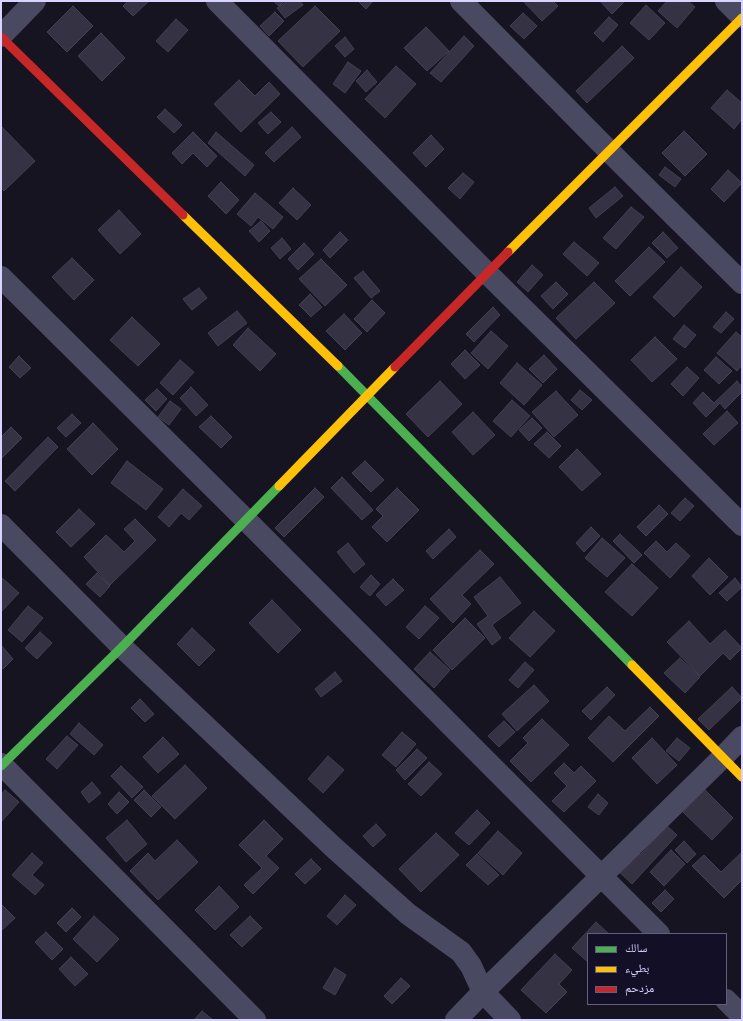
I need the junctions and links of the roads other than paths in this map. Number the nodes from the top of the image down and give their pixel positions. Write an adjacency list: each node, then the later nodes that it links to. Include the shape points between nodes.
1 (35, 1): 6 (street)
2 (217, 1): 8 (street)
3 (460, 1): 7 (street)
4 (726, 1): 5 (street)
5 (742, 18): 7 (street)
6 (1, 37): 11 (street)
7 (610, 152): 8 (street); 10 (street)
8 (487, 273): 11 (street); 14 (street)
9 (1, 277): 12 (street)
10 (742, 283)
11 (368, 395): 12 (street); 17 (street)
12 (245, 519): 15 (street); 20 (street)
13 (1, 525): 15 (street)
14 (742, 526)
15 (122, 647): 18 (street); 22 (street, via 338,852 408,914 461,952 471,966)
16 (742, 737): 17 (street)
17 (722, 758): 19 (street); 20 (street)
18 (1, 765): 25 (street)
19 (742, 777)
20 (602, 877): 21 (street); 22 (street)
21 (658, 933)
22 (483, 992): 26 (street); 27 (street)
23 (727, 1001): 24 (street)
24 (742, 1016)
25 (255, 1020)
26 (456, 1020)
27 (510, 1020)

